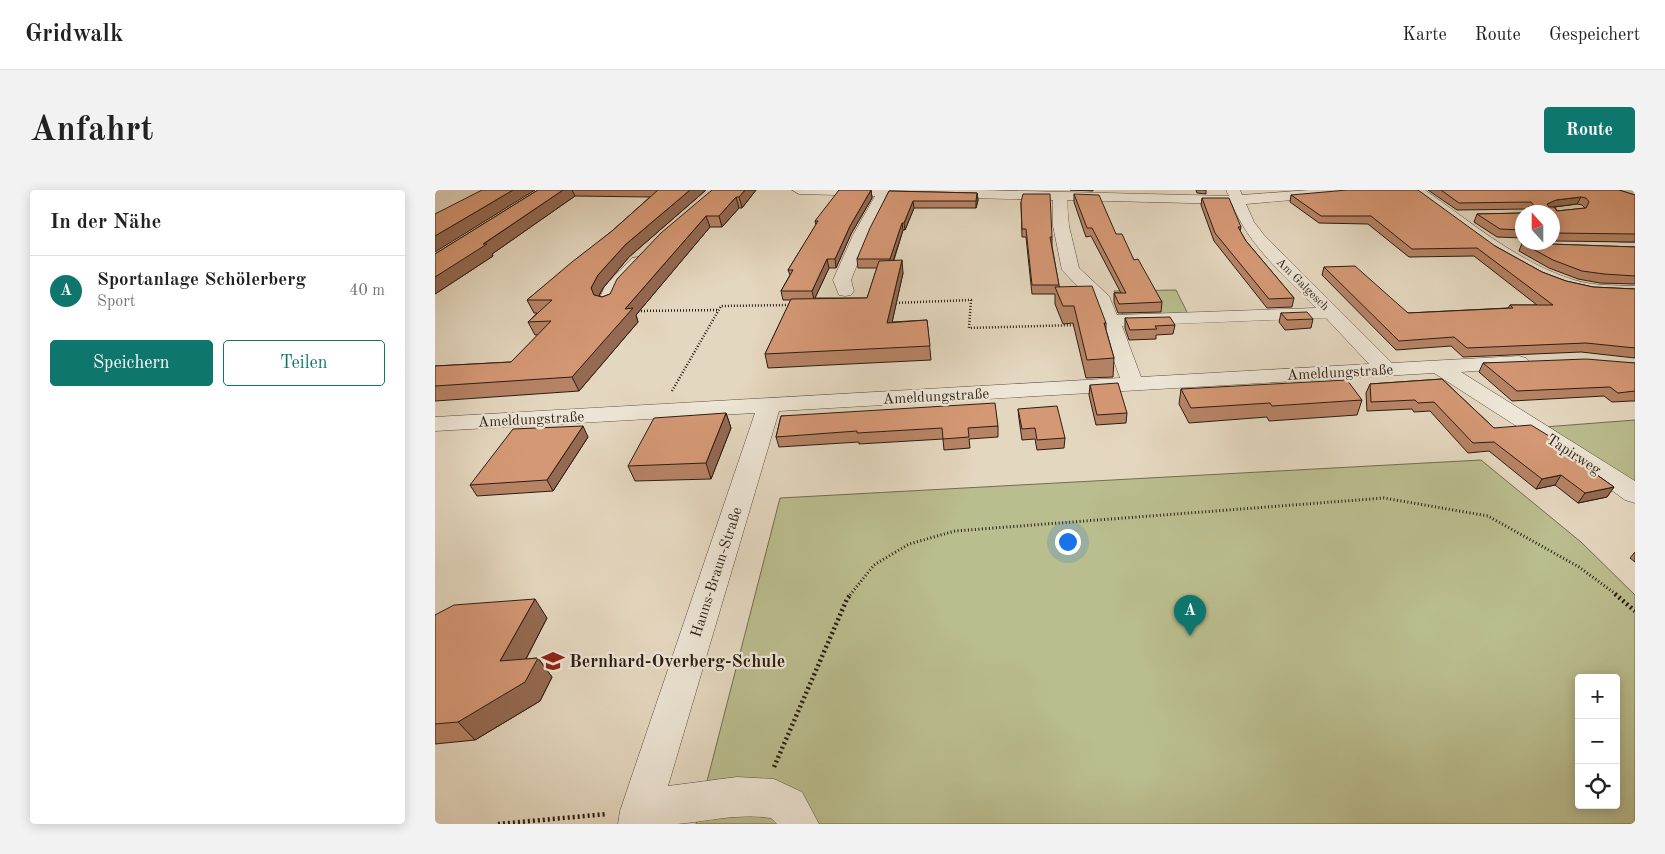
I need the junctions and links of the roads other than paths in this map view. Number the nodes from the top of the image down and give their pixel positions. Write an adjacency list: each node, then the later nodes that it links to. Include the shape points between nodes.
1 (799, 190): 4 (street)
2 (1359, 190): 5 (street)
3 (1416, 190): 8 (street)
4 (884, 192): 6 (street); 14 (street, via 861,234 842,280)
5 (1236, 195): 6 (street); 17 (street, Am Galgesch, via 1247,222 1258,238)
6 (1060, 197): 18 (street, via 1061,226 1071,270 1102,300)
7 (1473, 215): 8 (street)
8 (1454, 216): 9 (street)
9 (1493, 244): 10 (street); 15 (street, via 1567,284 1589,289)
10 (1515, 244)
11 (1560, 246): 13 (street)
12 (652, 248): 16 (street, via 611,290)
13 (1635, 248)
14 (845, 291)
15 (1635, 291)
16 (607, 302)
17 (1333, 313): 18 (street); 21 (street, Am Galgesch)
18 (1111, 322): 22 (street)
19 (1535, 362): 20 (street, Ameldungstraße)
20 (1437, 366): 21 (street, Ameldungstraße); 25 (street, Tapirweg)
21 (1386, 369): 22 (street, Ameldungstraße)
22 (1133, 384): 23 (street, Ameldungstraße)
23 (769, 406): 24 (street, Ameldungstraße); 26 (street, Hanns-Braun-Straße)
24 (435, 424)
25 (1635, 494)
26 (639, 817): 27 (street, via 711,800 762,796 778,799 789,806)
27 (797, 824)

